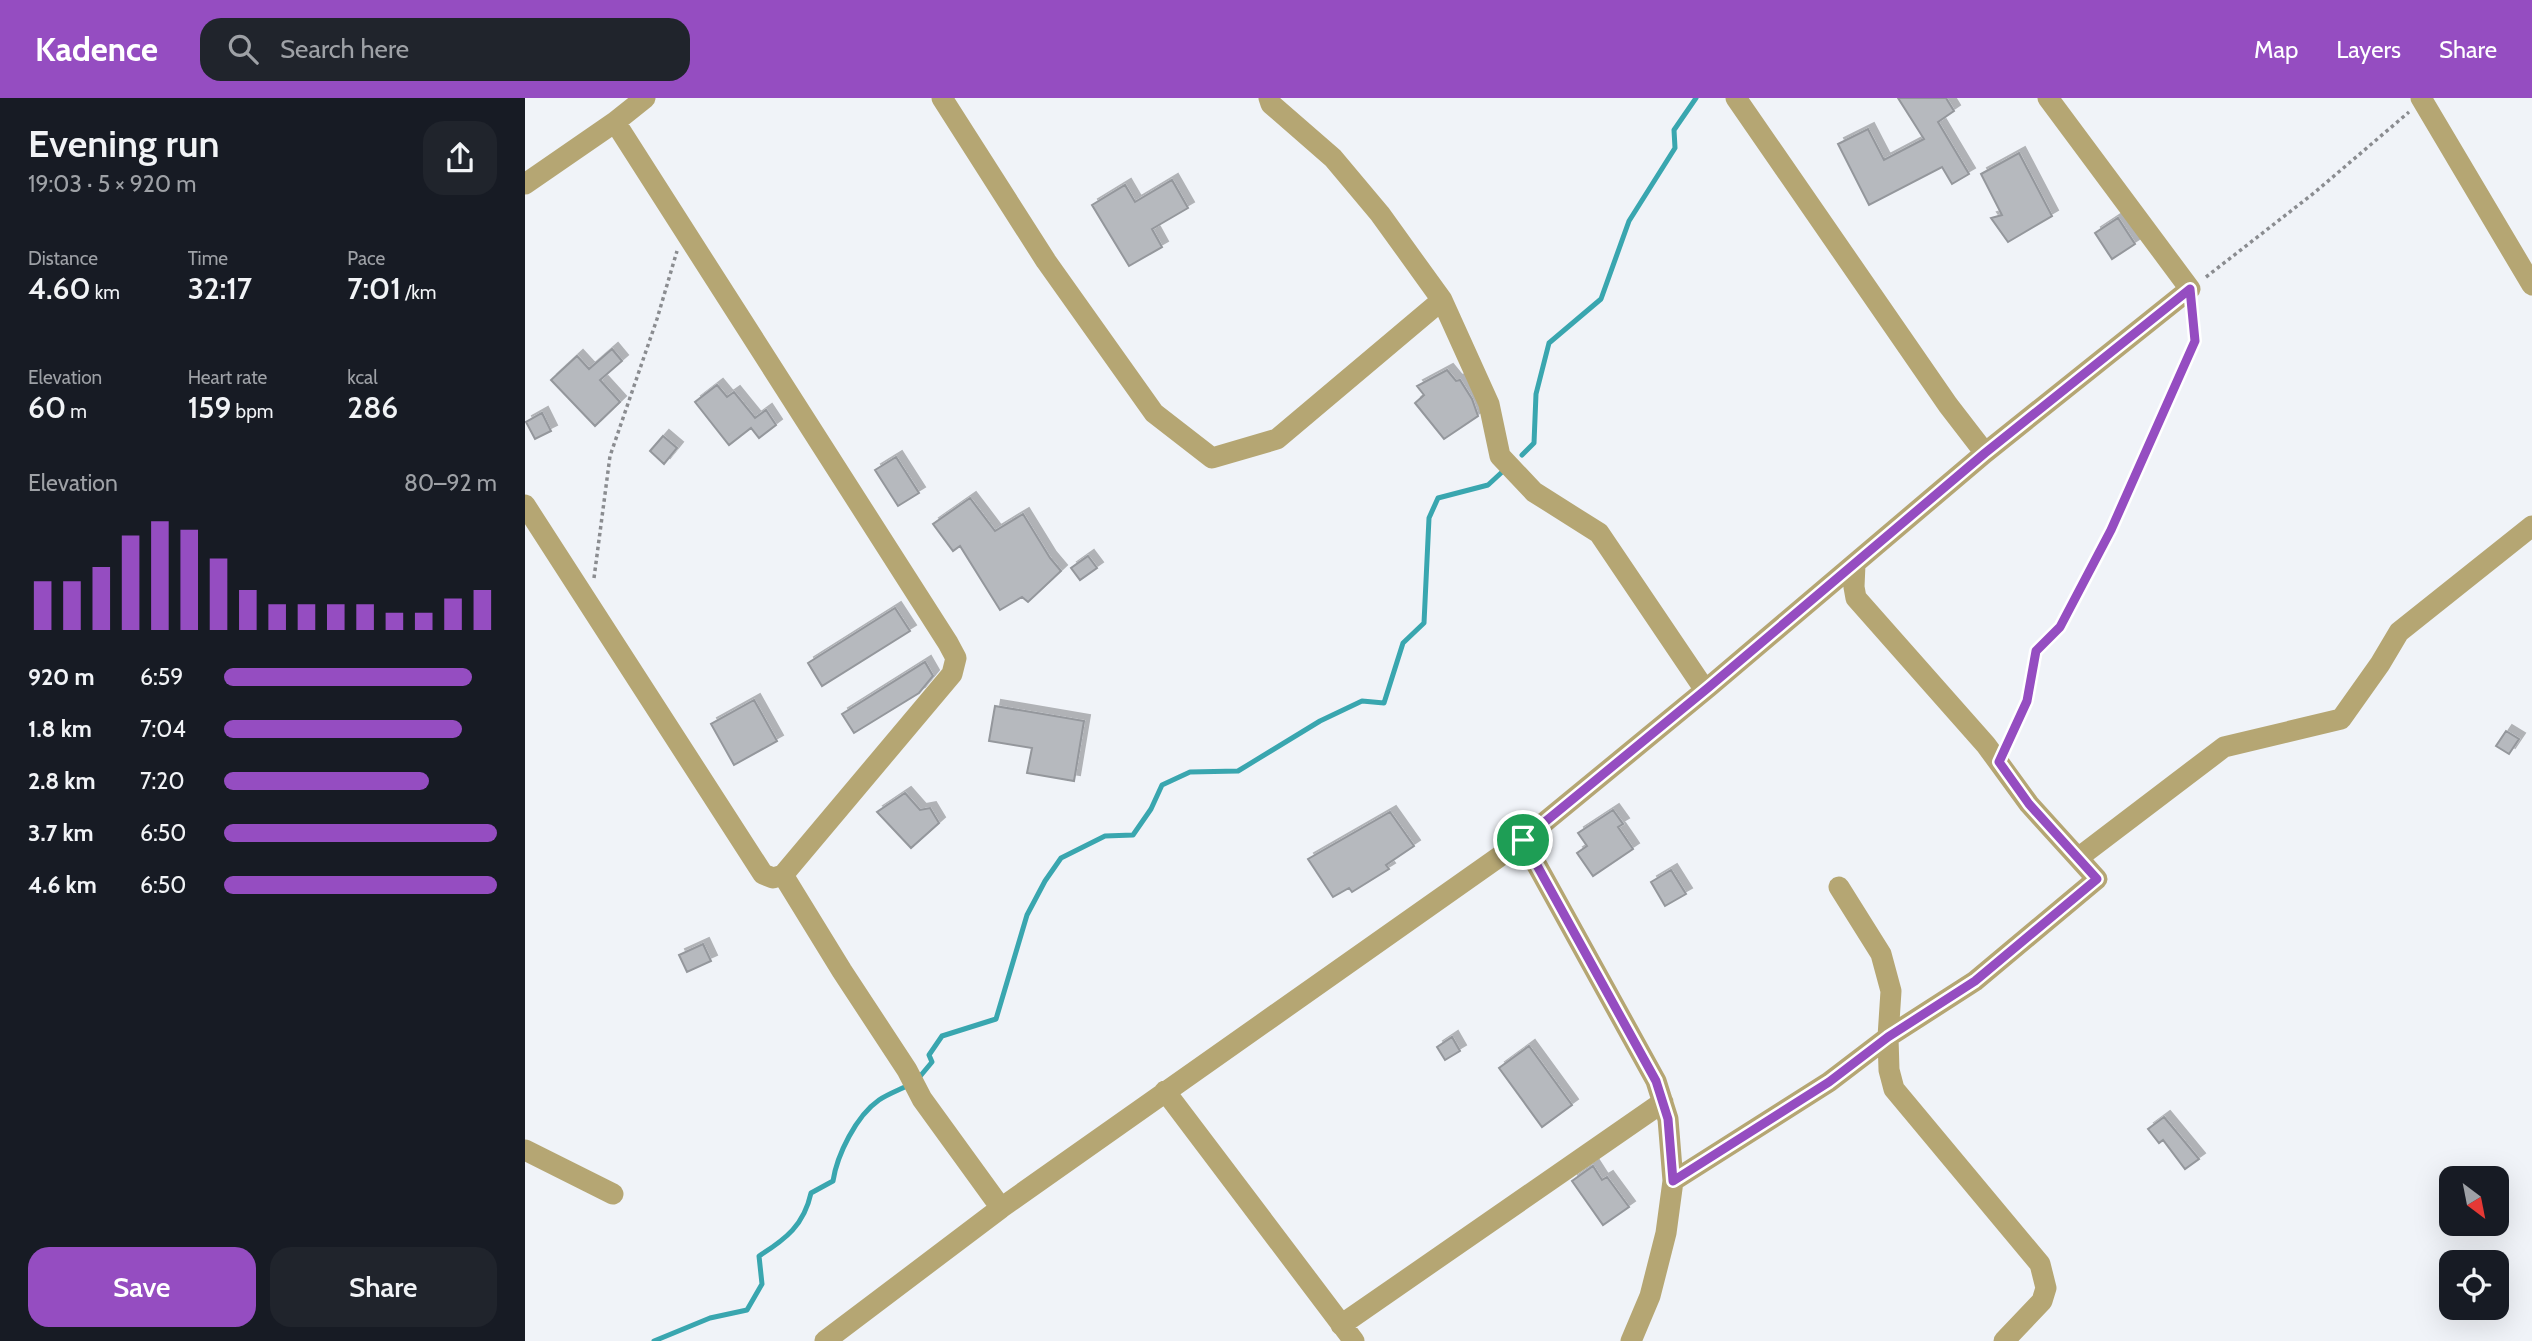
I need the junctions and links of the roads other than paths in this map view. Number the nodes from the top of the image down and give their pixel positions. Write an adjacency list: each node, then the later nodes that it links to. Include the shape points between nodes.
1 (645, 98): 7 (street)
2 (942, 98): 10 (street, via 1046,261 1154,413 1212,458 1277,439)
3 (1269, 98): 10 (street, via 1333,158)
4 (1736, 98): 11 (street)
5 (2048, 98): 11 (street, via 2190,289)
6 (2421, 99): 9 (street)
7 (615, 122): 8 (street); 18 (street, via 956,658 952,674)
8 (525, 184)
9 (2532, 285)
10 (1442, 300): 15 (street, via 1489,404 1500,456 1534,492 1599,533)
11 (1985, 453): 14 (street)
12 (525, 505): 18 (street, via 763,874)
13 (2532, 526): 17 (street, via 2399,632 2341,719 2224,747)
14 (1855, 564): 15 (street); 17 (street, via 1856,598)
15 (1705, 690): 16 (street)
16 (1523, 840): 21 (street); 22 (street, via 1656,1081)
17 (2078, 858): 20 (street, via 2097,879 1975,981)
18 (783, 875): 26 (street, via 922,1099)
19 (1839, 887): 20 (street, via 1881,954 1891,991)
20 (1888, 1037): 24 (street, via 1829,1082); 30 (street, via 1894,1089 2040,1264 2046,1287 2042,1301)
21 (1165, 1091): 26 (street); 27 (street)
22 (1663, 1102): 24 (street); 27 (street)
23 (525, 1150): 25 (street)
24 (1673, 1181): 29 (street, via 1650,1296)
25 (613, 1194)
26 (1001, 1208): 28 (street)
27 (1347, 1333)
28 (825, 1341)
29 (1631, 1341)
30 (2004, 1341)

